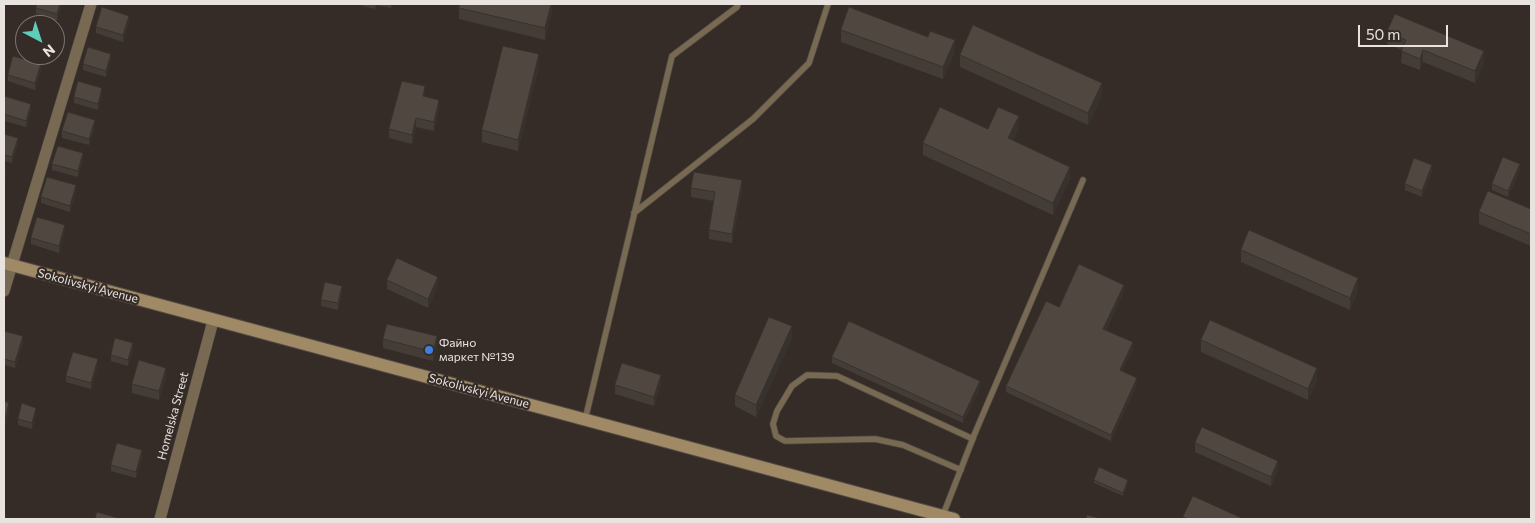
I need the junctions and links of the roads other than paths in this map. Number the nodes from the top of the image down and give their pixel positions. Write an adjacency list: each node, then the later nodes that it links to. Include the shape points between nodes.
1 (91, 4): 6 (street)
2 (738, 4): 5 (lane, via 672,56)
3 (828, 4): 5 (lane, via 809,64 753,119)
4 (1083, 180): 10 (lane)
5 (634, 213): 9 (lane)
6 (8, 264): 7 (street); 8 (street, Sokolivskyi Avenue)
7 (4, 291)
8 (213, 320): 9 (street, Sokolivskyi Avenue); 13 (street, Homelska Street)
9 (585, 420): 12 (street, Sokolivskyi Avenue)
10 (972, 439): 11 (lane); 11 (lane, via 837,376 807,375 792,386 773,424 776,436 785,441 875,439 903,446)
11 (961, 470): 12 (lane)
12 (948, 517)
13 (160, 519)

